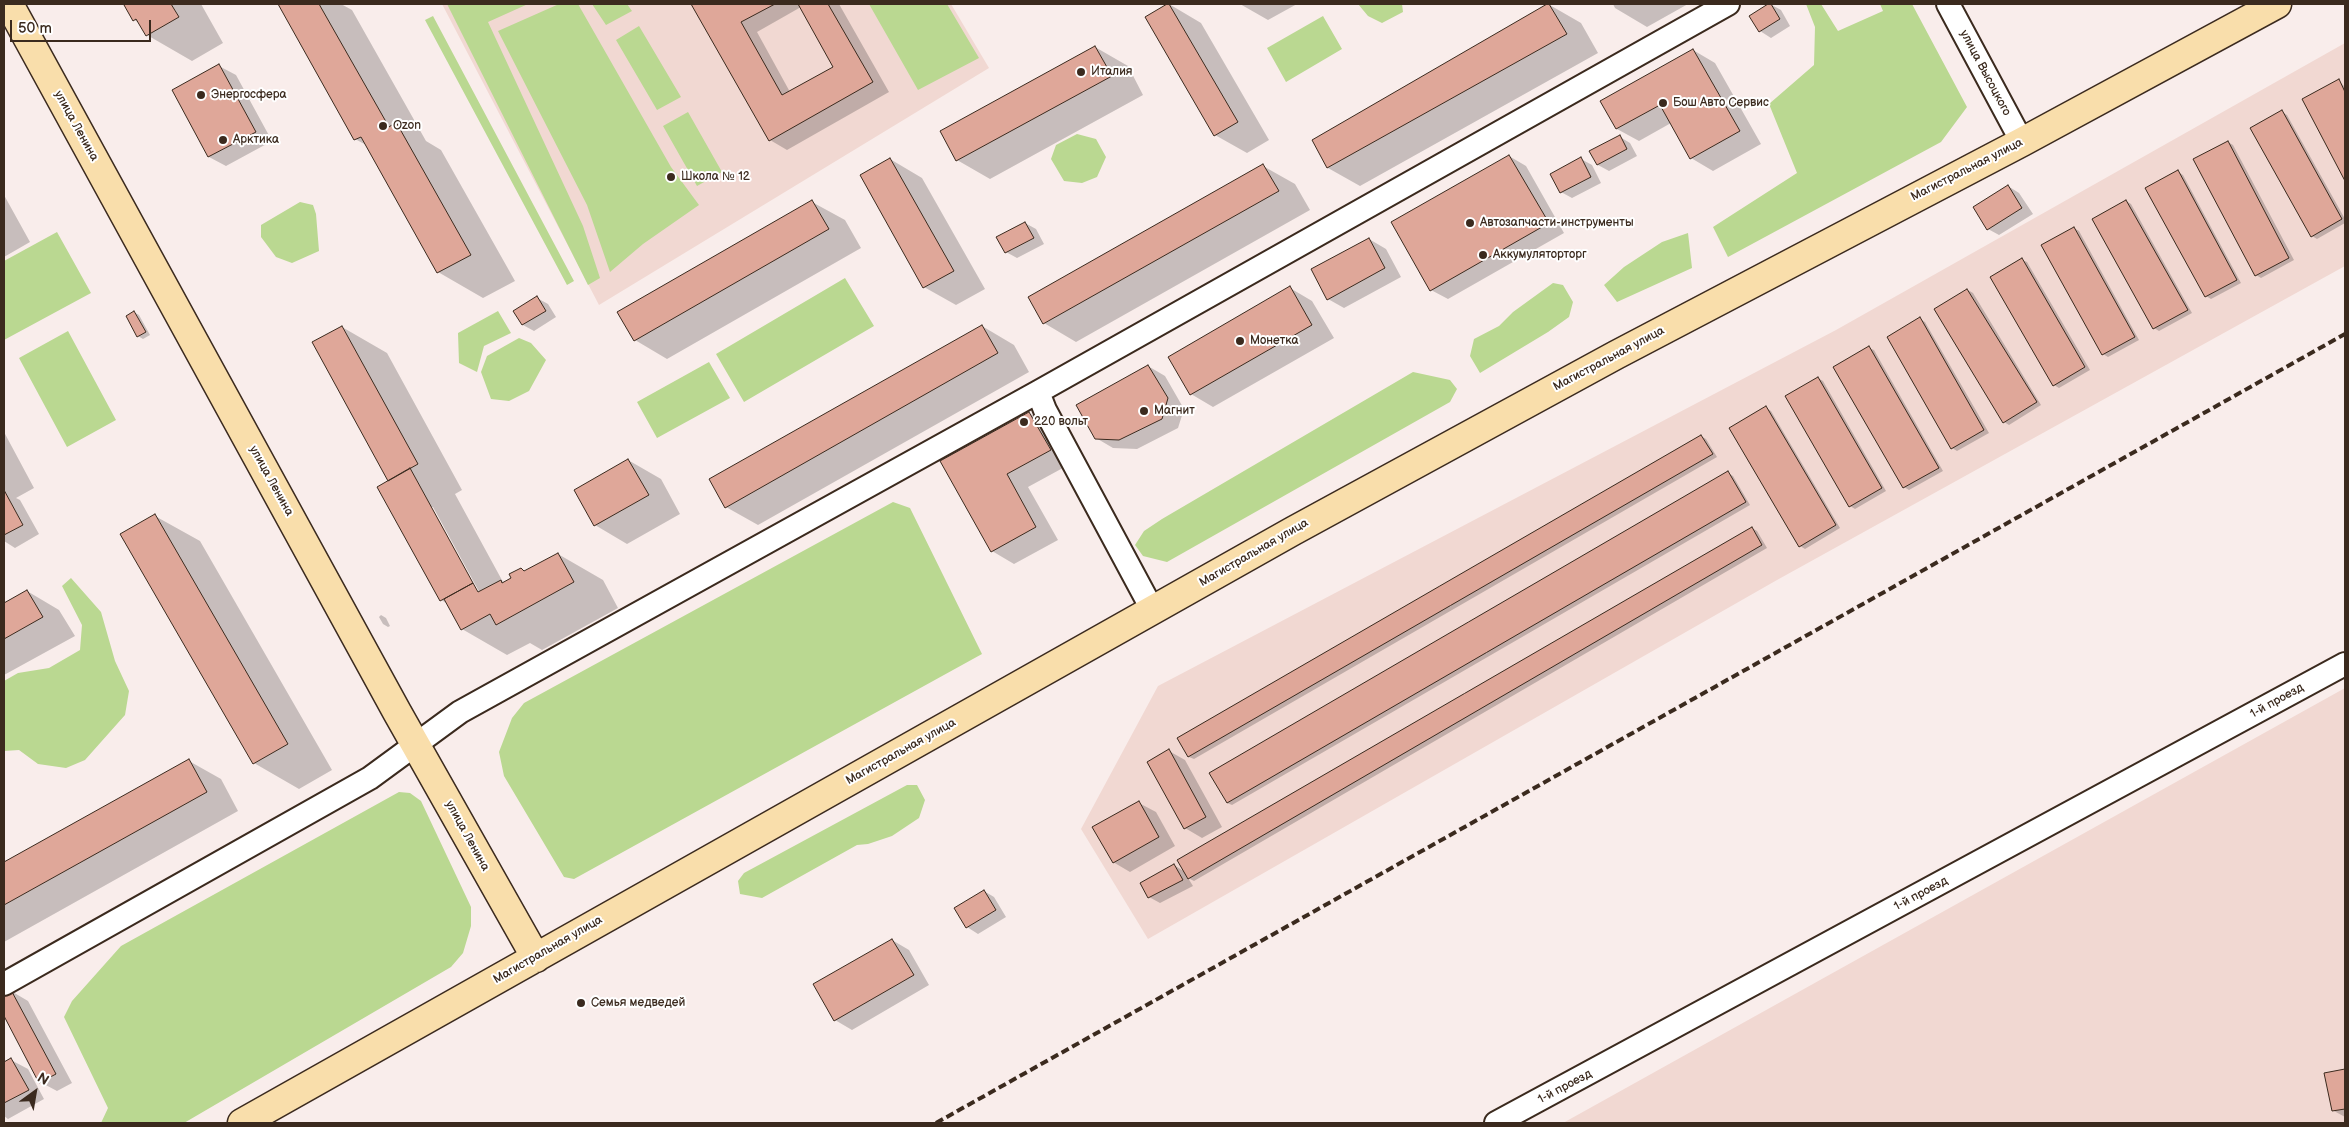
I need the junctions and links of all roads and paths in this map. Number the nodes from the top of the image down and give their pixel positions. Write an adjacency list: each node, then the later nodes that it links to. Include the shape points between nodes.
1 (9, 4): 9 (main road, улица Ленина)
2 (1728, 4): 6 (street)
3 (1948, 4): 5 (street, улица Высоцкого)
4 (2277, 4): 5 (main road, Магистральная улица)
5 (2022, 142): 7 (main road, Магистральная улица, via 1512,411)
6 (1038, 392): 7 (street); 9 (street, via 460,712)
7 (1153, 611): 10 (main road, Магистральная улица)
8 (2345, 664): 13 (street, 1-й проезд)
9 (416, 744): 10 (main road, улица Ленина); 11 (street, via 370,778)
10 (536, 958): 12 (main road, Магистральная улица)
11 (4, 984)
12 (242, 1123)
13 (1496, 1123)

